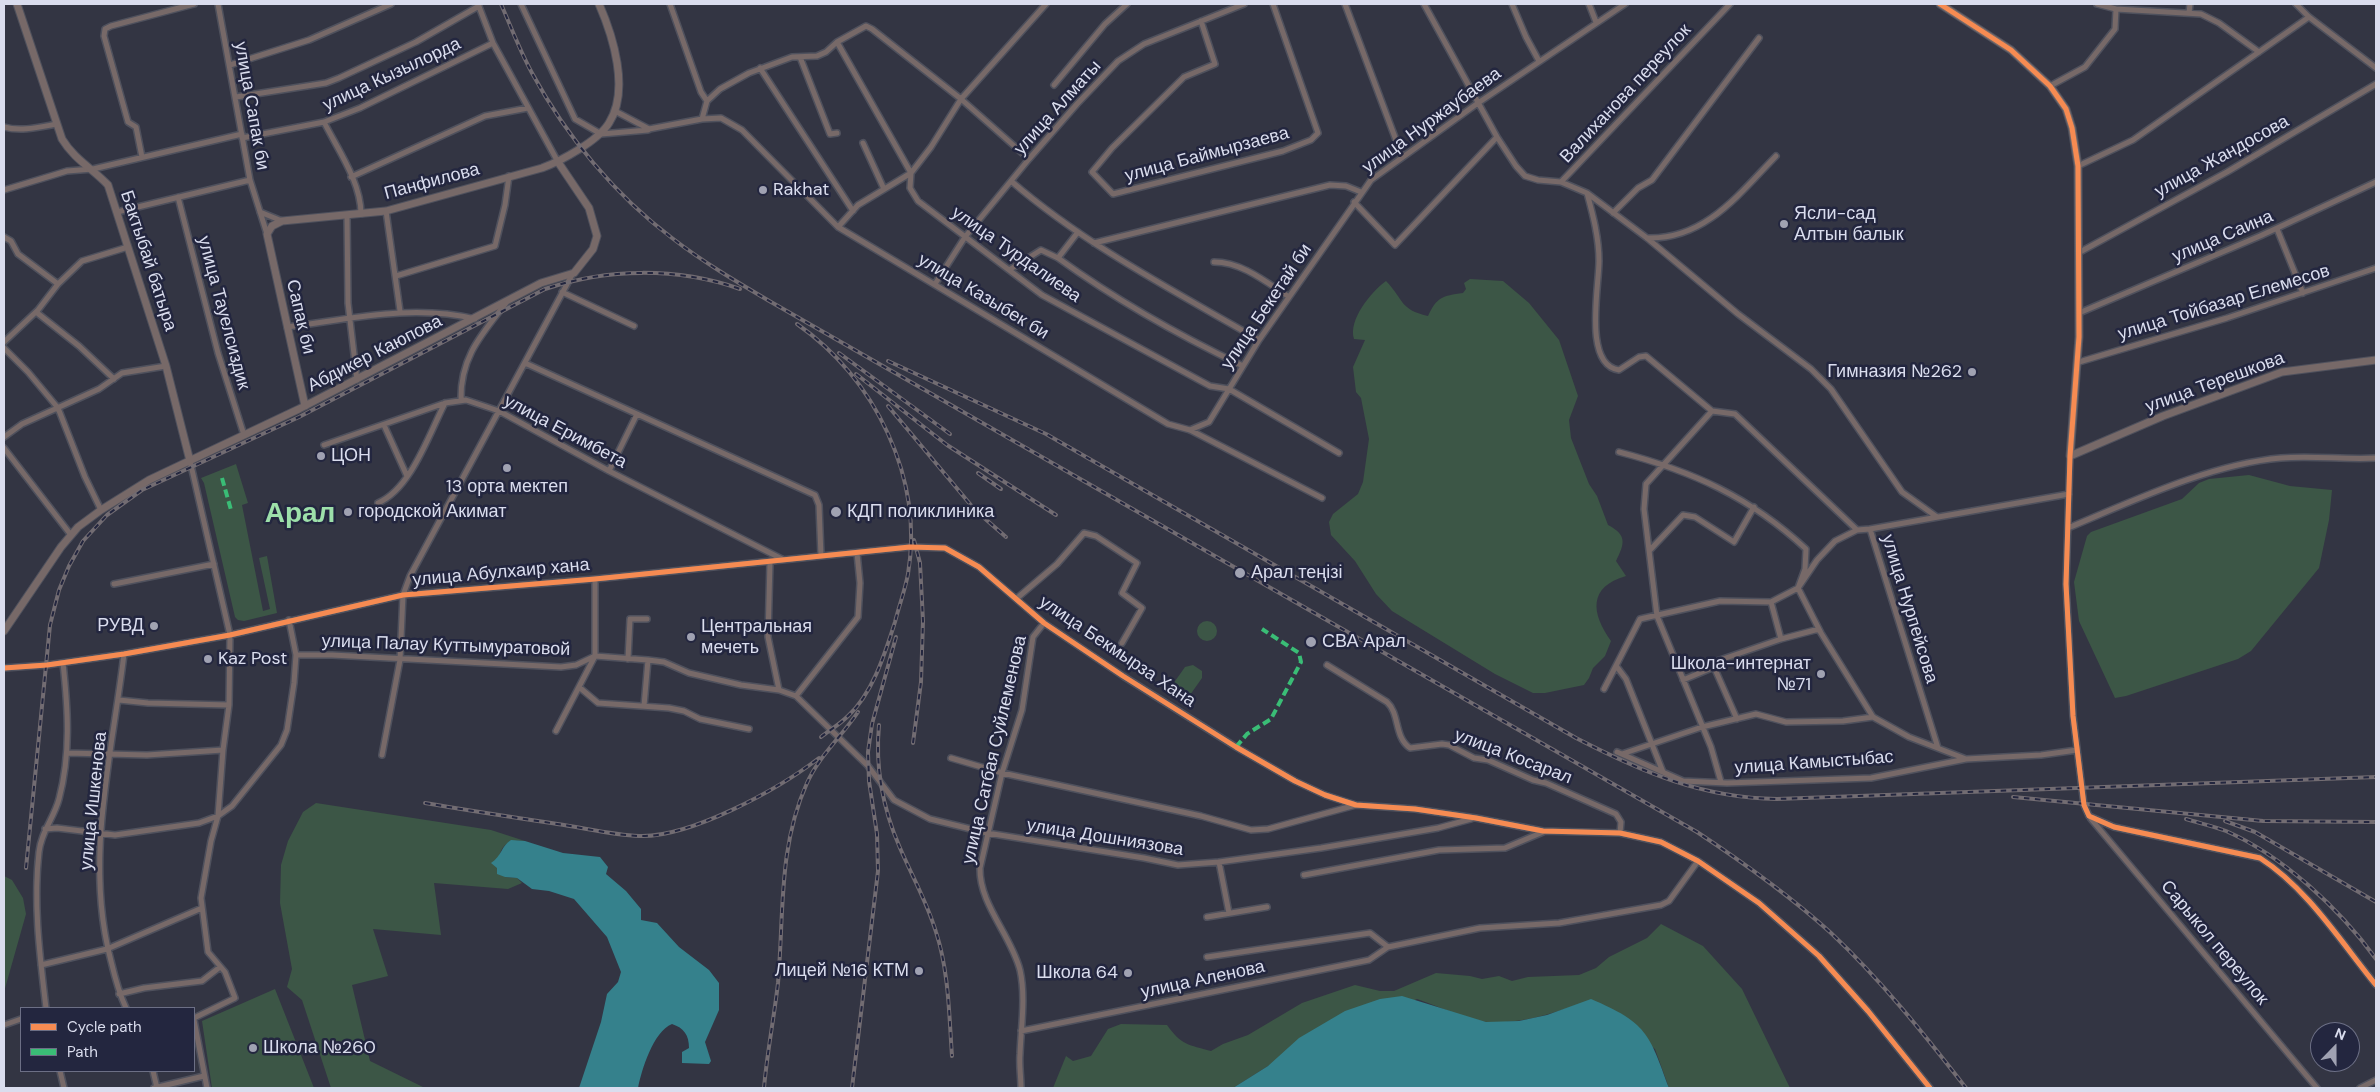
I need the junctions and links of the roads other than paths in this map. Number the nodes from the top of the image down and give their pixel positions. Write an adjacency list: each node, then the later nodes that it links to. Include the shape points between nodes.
1 (18, 4): 48 (street, Бактыбай батыра)
2 (194, 4): 58 (street, via 105,29 104,36 128,122 136,127)
3 (218, 4): 34 (street, улица Сапак би)
4 (391, 4): 34 (street, via 309,40)
5 (521, 4): 52 (street, via 575,119)
6 (599, 4): 45 (street, via 614,43 618,88)
7 (670, 4): 42 (street)
8 (1046, 4): 41 (street)
9 (1127, 4): 38 (street, via 1105,24)
10 (1244, 4): 26 (street, улица Алматы)
11 (1273, 4): 26 (street, улица Баймырзаева, via 1318,133 1312,140 1283,151 1113,194 1092,172 1184,77 1215,64)
12 (1345, 4): 56 (street)
13 (1424, 4): 43 (street)
14 (1512, 4): 33 (street)
15 (1589, 4): 27 (street)
16 (1625, 4): 27 (street, улица Нуржаубаева)
17 (1730, 4): 68 (street, Валиханова переулок)
18 (1940, 4): 39 (street, via 2011,50)
19 (2097, 4): 23 (street)
20 (2190, 4): 24 (street)
21 (2296, 4): 25 (street)
22 (479, 5): 30 (street); 40 (street, via 416,42 326,83)
23 (2116, 9): 24 (street); 39 (street, via 2115,29 2085,67)
24 (2190, 13): 31 (street, via 2211,18)
25 (2309, 17): 31 (street); 36 (street)
26 (1201, 21): 59 (street, улица Алматы, via 1144,44 1118,61)
27 (1596, 22): 33 (street, улица Нуржаубаева)
28 (1759, 38): 80 (street, via 1652,180 1638,188)
29 (836, 42): 32 (street, via 817,56); 41 (street, via 866,26); 63 (street, улица Турдалиева)
30 (493, 43): 44 (street); 47 (street, улица Кызылорда, via 360,108)
31 (2259, 52): 61 (street, via 2133,140)
32 (800, 57): 35 (street); 51 (street, via 830,134)
33 (1539, 61): 43 (street, улица Нуржаубаева)
34 (230, 65): 40 (street, улица Сапак би)
35 (760, 68): 42 (street, via 726,85); 77 (street)
36 (2376, 68)
37 (2376, 84): 93 (street, улица Жандосова, via 2227,172)
38 (1054, 85)
39 (2050, 86): 61 (street, via 2066,109)
40 (236, 97): 53 (street, улица Сапак би)
41 (961, 99): 59 (street); 63 (street, via 931,148)
42 (707, 101): 46 (street)
43 (1478, 103): 54 (street); 56 (street, улица Нуржаубаева)
44 (528, 108): 60 (street); 65 (street, via 485,116)
45 (615, 111): 50 (street); 52 (street)
46 (702, 119): 50 (street, улица Казыбек би); 84 (street, улица Казыбек би, via 721,118 742,130)
47 (324, 122): 53 (street, улица Кызылорда); 65 (street)
48 (57, 124): 49 (street, via 33,128); 62 (street, Бактыбай батыра, via 70,152)
49 (4, 127)
50 (649, 129): 52 (street, улица Казыбек би)
51 (837, 133)
52 (600, 134): 60 (street, Панфилова)
53 (242, 136): 58 (street, улица Кызылорда); 66 (street, улица Сапак би)
54 (1497, 137): 68 (street, via 1525,176); 75 (street, via 1395,245)
55 (863, 143): 70 (street)
56 (1402, 156): 72 (street, улица Нуржаубаева)
57 (1776, 156): 90 (street, via 1719,213 1702,225 1665,239)
58 (142, 157): 62 (street, улица Кызылорда)
59 (1029, 159): 67 (street, улица Алматы)
60 (558, 162): 64 (street, Панфилова); 98 (street, via 589,208 597,229 593,249)
61 (2078, 166): 93 (street)
62 (93, 169): 71 (street, улица Кызылорда, via 67,171); 78 (street, Бактыбай батыра, via 108,185)
63 (911, 173): 70 (street); 89 (street, улица Турдалиева, via 910,188 918,201)
64 (509, 176): 76 (street, Панфилова); 99 (street, via 495,246)
65 (352, 177): 81 (street)
66 (250, 180): 74 (street); 79 (street, улица Сапак би)
67 (1011, 181): 86 (street); 89 (street, улица Алматы)
68 (1561, 182): 73 (street)
69 (2376, 182): 85 (street, улица Саина)
70 (884, 188): 77 (street)
71 (4, 190)
72 (1361, 192): 75 (street, улица Бекетай би); 91 (street, улица Нуржаубаева, via 1346,186 1330,185)
73 (1587, 193): 80 (street); 129 (street, via 1595,221 1599,261 1595,307 1600,354 1605,364 1619,370 1646,356)
74 (178, 197): 78 (street); 133 (street, улица Тауелсиздик, via 218,353)
75 (1354, 202): 104 (street, улица Бекетай би)
76 (386, 211): 81 (street, Панфилова); 99 (street)
77 (853, 211): 84 (street)
78 (116, 212): 92 (street, Бактыбай батыра)
79 (260, 212): 83 (street); 87 (street, улица Сапак би)
80 (1614, 213): 90 (street)
81 (361, 214): 82 (street, Панфилова)
82 (348, 215): 83 (street, Панфилова); 109 (street)
83 (282, 220): 87 (street)
84 (838, 227): 101 (street, улица Казыбек би)
85 (2277, 229): 103 (street); 108 (street, улица Саина)
86 (1078, 232): 91 (street); 94 (street)
87 (267, 234): 112 (street, Сапак би)
88 (4, 237): 100 (street, via 18,254)
89 (965, 237): 97 (street, улица Турдалиева); 101 (street, улица Алматы)
90 (1647, 238): 150 (street, via 1738,314 1811,369 1831,389 1902,492)
91 (1094, 243): 113 (street)
92 (128, 247): 100 (street, via 82,262); 119 (street, Бактыбай батыра)
93 (2080, 252): 108 (street)
94 (1058, 258): 97 (street, via 1041,250); 120 (street, via 1154,320)
95 (1214, 262): 104 (street, via 1228,262)
96 (2376, 268): 103 (street, улица Тойбазар Елемесов)
97 (1009, 270): 123 (street, улица Турдалиева, via 1042,295 1087,321 1210,386)
98 (574, 273): 102 (street); 105 (street, Абдикер Каюпова, via 541,283)
99 (396, 276): 106 (street)
100 (58, 284): 107 (street)
101 (934, 284): 132 (street, улица Казыбек би, via 1168,424)
102 (562, 292): 111 (street); 118 (street)
103 (2303, 293): 117 (street, улица Тойбазар Елемесов)
104 (1289, 297): 113 (street, улица Бекетай би)
105 (507, 302): 110 (street, Абдикер Каюпова); 124 (street, via 472,349 466,364)
106 (400, 311): 109 (street); 110 (street, via 448,312)
107 (36, 312): 114 (street); 121 (street)
108 (2079, 313): 117 (street)
109 (349, 319): 112 (street); 122 (street)
110 (476, 319): 122 (street, Абдикер Каюпова)
111 (634, 326)
112 (287, 327): 126 (street, Сапак би)
113 (1259, 340): 120 (street, улица Бекетай би)
114 (4, 342)
115 (4, 348): 127 (street)
116 (2376, 360): 139 (street, улица Терешкова, via 2282,372 2163,416)
117 (2079, 362): 139 (street)
118 (525, 363): 128 (street); 130 (street)
119 (166, 366): 121 (street, via 122,373); 141 (street, Бактыбай батыра)
120 (1243, 366): 123 (street, улица Бекетай би)
121 (114, 379): 127 (street)
122 (357, 380): 126 (street, Абдикер Каюпова)
123 (1229, 389): 132 (street, улица Бекетай би, via 1209,422); 137 (street, улица Турдалиева)
124 (461, 400): 125 (street, улица Еримбета); 128 (street, улица Еримбета)
125 (445, 402): 131 (street, улица Еримбета); 144 (street)
126 (305, 406): 133 (street, Абдикер Каюпова)
127 (58, 408): 134 (street, via 22,424); 149 (street)
128 (498, 411): 143 (street, улица Еримбета); 164 (street)
129 (1712, 412): 142 (street); 153 (street, улица Нурпейсова, via 1735,414)
130 (637, 414): 143 (street); 157 (street, via 816,495)
131 (384, 425): 135 (street, улица Еримбета); 144 (street)
132 (1190, 430): 146 (street, улица Казыбек би)
133 (244, 435): 141 (street, Абдикер Каюпова)
134 (4, 437)
135 (324, 444)
136 (4, 448): 154 (street)
137 (1340, 452)
138 (1619, 452): 142 (street)
139 (2070, 456): 145 (street)
140 (2376, 458): 151 (street, via 2282,458 2250,463 2181,482)
141 (190, 461): 149 (street, Абдикер Каюпова, via 149,480); 160 (street)
142 (1663, 464): 148 (street, via 1720,487); 155 (street, via 1646,484 1644,509)
143 (609, 471): 158 (street, улица Еримбета)
144 (407, 476): 147 (street, via 397,491)
145 (2069, 494): 150 (street); 151 (street)
146 (1322, 498)
147 (378, 503)
148 (1754, 507): 155 (street, via 1734,542 1695,517 1683,514); 163 (street, via 1806,549 1805,569)
149 (101, 510): 154 (street, Абдикер Каюпова)
150 (1937, 517): 152 (street)
151 (2068, 528): 203 (street, via 2067,593)
152 (1870, 529): 153 (street, улица Нурпейсова); 201 (street, улица Нурпейсова)
153 (1857, 530): 163 (street, via 1835,541)
154 (71, 535): 172 (street, Абдикер Каюпова)
155 (1650, 550): 167 (street)
156 (857, 553): 157 (street, улица Бекмырза Хана); 165 (street, улица Бекмырза Хана, via 910,547 945,548 979,567); 191 (street, via 858,617)
157 (822, 556): 158 (street, улица Бекмырза Хана)
158 (784, 560): 159 (street, улица Абулхаир хана)
159 (770, 562): 161 (street, улица Абулхаир хана); 190 (street, via 768,637)
160 (214, 564): 162 (street); 173 (street)
161 (594, 578): 164 (street, улица Абулхаир хана); 178 (street)
162 (114, 584)
163 (1798, 588): 166 (street); 171 (street)
164 (403, 595): 169 (street, улица Абулхаир хана); 180 (street)
165 (1016, 599): 170 (street, улица Бекмырза Хана); 175 (street, via 1057,564 1084,533 1096,536 1137,563 1122,593 1142,608)
166 (1771, 602): 167 (street, via 1720,601); 174 (street)
167 (1657, 616): 185 (street, via 1640,618); 187 (street)
168 (647, 619): 179 (street, via 630,619)
169 (289, 620): 173 (street, улица Абулхаир хана); 177 (street)
170 (1044, 623): 210 (street, улица Сатбая Суйлеменова, via 1033,637 1022,710); 212 (street, улица Бекмырза Хана, via 1236,747 1295,781)
171 (1819, 629): 174 (street); 195 (street)
172 (4, 631)
173 (230, 635): 176 (street, улица Абулхаир хана); 193 (street)
174 (1781, 639): 184 (street, via 1717,661)
175 (1122, 642)
176 (124, 654): 182 (street, улица Абулхаир хана); 192 (street, улица Ишкенова)
177 (296, 655): 180 (street, улица Палау Куттымуратовой); 213 (street, via 290,716 281,745 232,806)
178 (595, 656): 179 (street, улица Палау Куттымуратовой); 180 (street, улица Палау Куттымуратовой, via 561,668); 188 (street)
179 (628, 658): 181 (street, улица Палау Куттымуратовой)
180 (400, 660): 206 (street)
181 (648, 660): 190 (street, улица Палау Куттымуратовой, via 741,685); 194 (street)
182 (63, 663): 186 (street, улица Абулхаир хана); 204 (street, via 68,700)
183 (1327, 665): 220 (street, улица Косарал, via 1394,708 1401,737 1410,748 1449,745 1474,758 1488,760 1546,783 1616,814 1621,822)
184 (1714, 666): 187 (street); 196 (street)
185 (1616, 667): 189 (street); 200 (street, via 1626,679)
186 (4, 668)
187 (1683, 680): 197 (street)
188 (579, 687): 194 (street, via 598,703); 199 (street)
189 (1604, 689)
190 (779, 690): 191 (street, улица Дошниязова)
191 (796, 696): 219 (street, улица Дошниязова, via 868,766 894,800 930,819)
192 (119, 700): 193 (street); 205 (street, улица Ишкенова)
193 (229, 705): 202 (street)
194 (644, 706): 198 (street, via 677,710 700,719)
195 (1873, 717): 196 (street, via 1786,722 1756,714); 201 (street)
196 (1737, 719): 197 (street)
197 (1702, 727): 200 (street); 211 (street)
198 (749, 729)
199 (556, 731)
200 (1653, 744): 209 (street); 209 (street, улица Камыстыбас, via 1619,753)
201 (1938, 748): 208 (street)
202 (223, 750): 205 (street); 213 (street)
203 (2077, 750): 208 (street, улица Камыстыбас); 214 (street, via 2084,805)
204 (67, 753): 205 (street); 216 (street, via 58,800)
205 (111, 755): 218 (street, улица Ишкенова)
206 (382, 755)
207 (951, 758): 210 (street)
208 (1966, 759): 211 (street, улица Камыстыбас, via 1871,778)
209 (1663, 772): 211 (street, улица Камыстыбас, via 1683,781)
210 (1002, 774): 212 (street, via 1201,816 1251,830 1268,829); 219 (street, улица Сатбая Суйлеменова)
211 (1721, 782)
212 (1356, 804): 215 (street)
213 (218, 816): 218 (street, via 199,823 115,835); 225 (street, via 209,850)
214 (2089, 816): 233 (street, via 2114,827 2260,858 2278,870 2314,909); 251 (street, Сарыкол переулок)
215 (1476, 818): 217 (street); 221 (street, улица Дошниязова, via 1438,828)
216 (45, 829): 218 (street); 231 (street, via 39,852 37,935)
217 (1543, 831): 220 (street); 223 (street, via 1505,848 1439,850)
218 (100, 832): 229 (street, улица Ишкенова, via 99,879 102,922)
219 (987, 833): 221 (street, улица Дошниязова, via 1178,866); 241 (street, улица Сатбая Суйлеменова, via 980,880 984,894 1014,950 1021,972)
220 (1620, 833): 222 (street, via 1661,842)
221 (1219, 862): 226 (street)
222 (1698, 862): 228 (street, улица Аленова, via 1669,901 1661,905 1558,923 1480,928); 250 (street, via 1759,903 1819,956 1868,1010)
223 (1304, 875)
224 (1267, 907): 226 (street)
225 (202, 908): 229 (street); 232 (street, via 208,952)
226 (1229, 913): 227 (street)
227 (1207, 917)
228 (1388, 947): 230 (street, улица Аленова, via 1370,933); 241 (street, улица Аленова, via 1369,960)
229 (108, 949): 231 (street); 234 (street, улица Ишкенова)
230 (1207, 957)
231 (41, 965): 235 (street)
232 (220, 966): 234 (street, via 202,981); 237 (street, via 235,998)
233 (2376, 985)
234 (119, 994): 236 (street, улица Ишкенова)
235 (46, 1007)
236 (126, 1007)
237 (195, 1018)
238 (20, 1019): 239 (street)
239 (4, 1025)
240 (195, 1025): 244 (street)
241 (1021, 1031): 249 (street, улица Сатбая Суйлеменова)
242 (60, 1072): 246 (street)
243 (153, 1072): 247 (street)
244 (204, 1076): 247 (street); 248 (street)
245 (2376, 1080): 252 (street)
246 (64, 1088)
247 (156, 1088)
248 (207, 1088)
249 (1021, 1088)
250 (1930, 1088)
251 (2318, 1088)
252 (2360, 1088)

